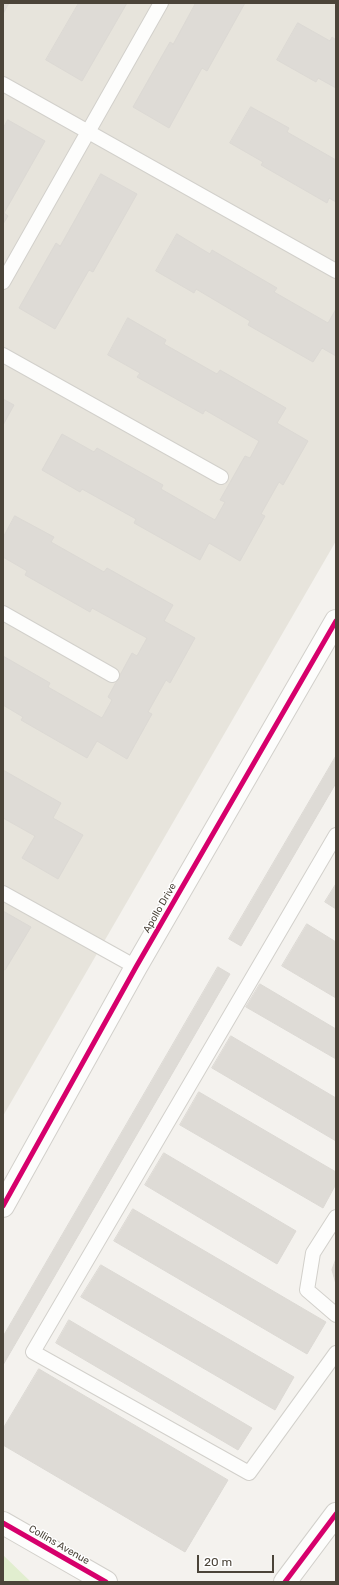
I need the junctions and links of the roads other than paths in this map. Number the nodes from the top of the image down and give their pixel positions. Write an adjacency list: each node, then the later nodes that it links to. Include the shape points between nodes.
1 (161, 3): 3 (lane)
2 (3, 84): 3 (lane)
3 (88, 132): 4 (lane); 5 (lane)
4 (336, 271)
5 (3, 282)
6 (3, 355): 7 (lane)
7 (221, 477)
8 (3, 613): 10 (lane)
9 (336, 621): 13 (street, Apollo Drive)
10 (112, 675)
11 (336, 835): 17 (lane, via 33,1352 248,1473)
12 (3, 893): 13 (lane)
13 (136, 967): 14 (street, Apollo Drive)
14 (3, 1206)
15 (336, 1218): 16 (lane, via 313,1253 307,1290)
16 (336, 1315)
17 (336, 1353)
18 (336, 1514): 21 (street)
19 (3, 1523): 20 (street, Collins Avenue)
20 (106, 1582)
21 (285, 1582)

